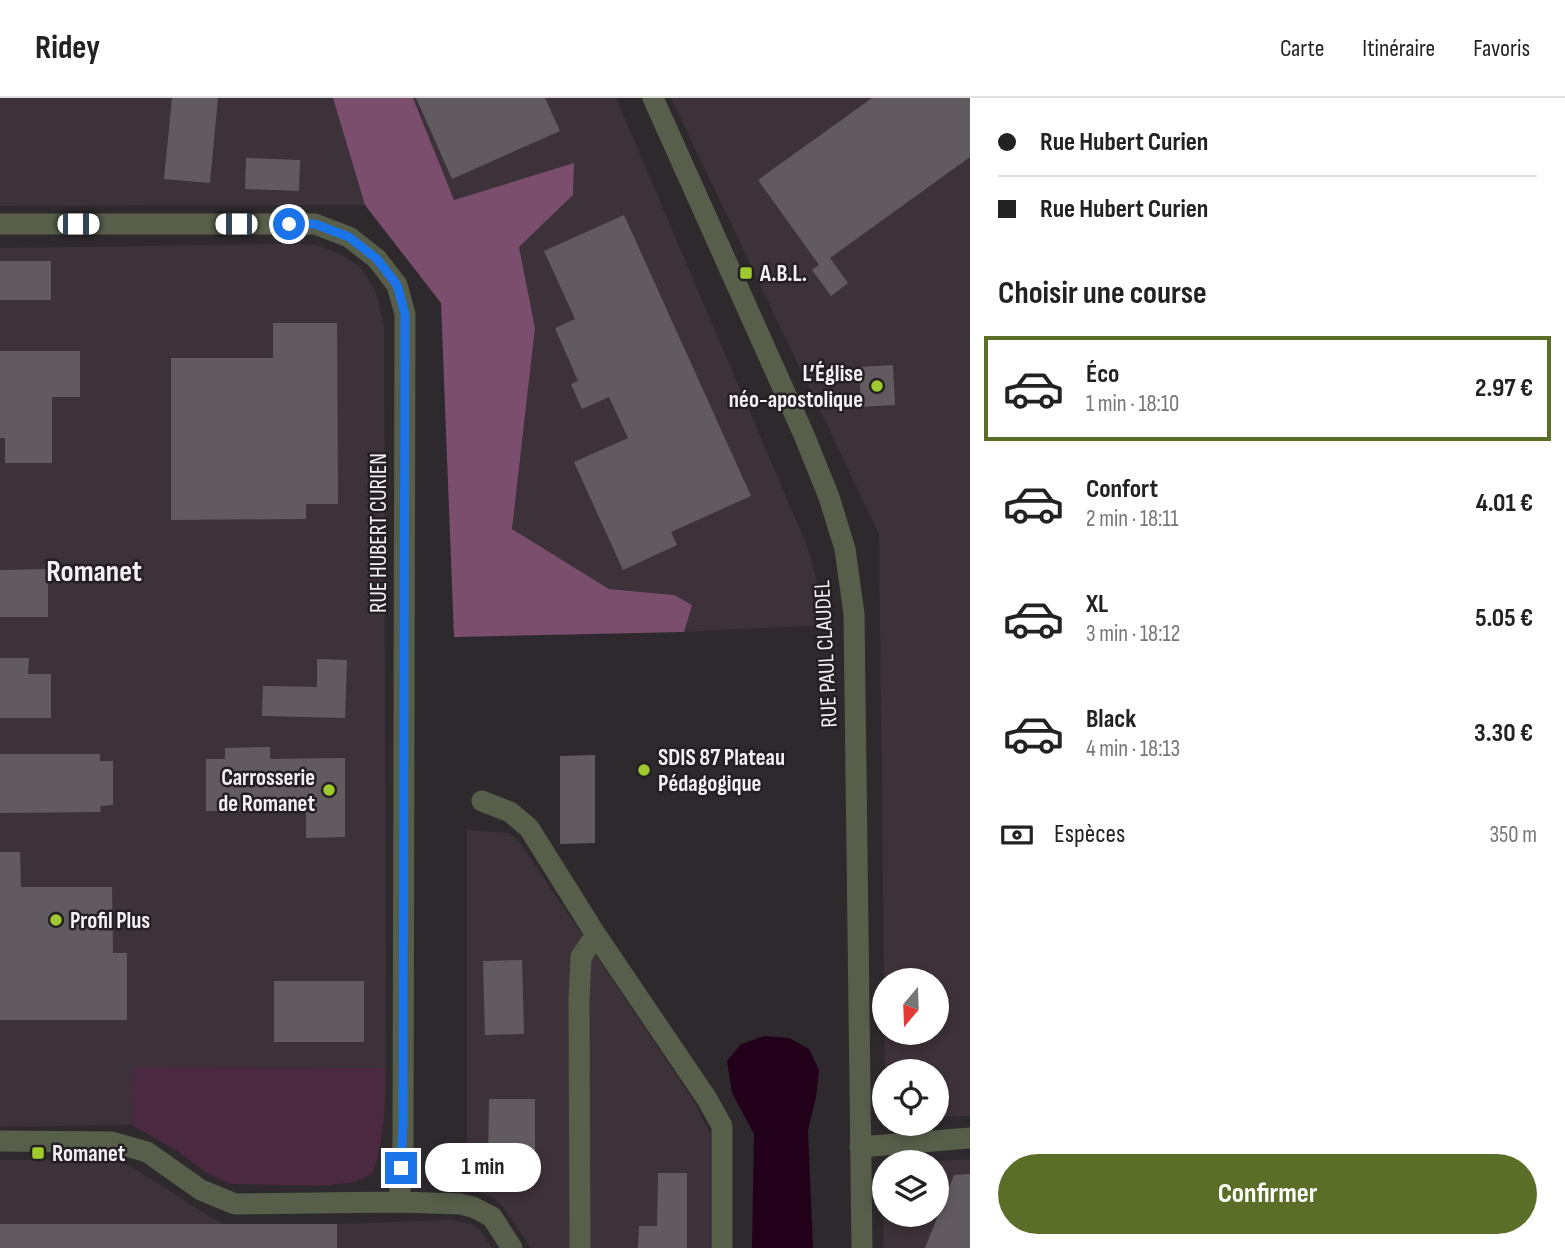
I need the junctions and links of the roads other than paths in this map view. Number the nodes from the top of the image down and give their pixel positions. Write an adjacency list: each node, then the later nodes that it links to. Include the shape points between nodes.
1 (653, 98): 7 (street, RUE PAUL CLAUDEL, via 804,435 845,549 854,614)
2 (0, 225): 8 (street, RUE HUBERT CURIEN, via 315,224 349,237 377,259 397,285 405,314 403,1131)
3 (482, 801): 4 (street, via 510,812 529,828)
4 (596, 935): 10 (street, via 581,957); 11 (street, via 722,1126)
5 (970, 1138): 7 (street)
6 (0, 1141): 8 (street, via 112,1142 147,1152 201,1190 234,1205)
7 (860, 1147): 12 (street, RUE PAUL CLAUDEL)
8 (399, 1202): 9 (street, via 473,1207 492,1217)
9 (512, 1248)
10 (580, 1248)
11 (722, 1248)
12 (862, 1248)

